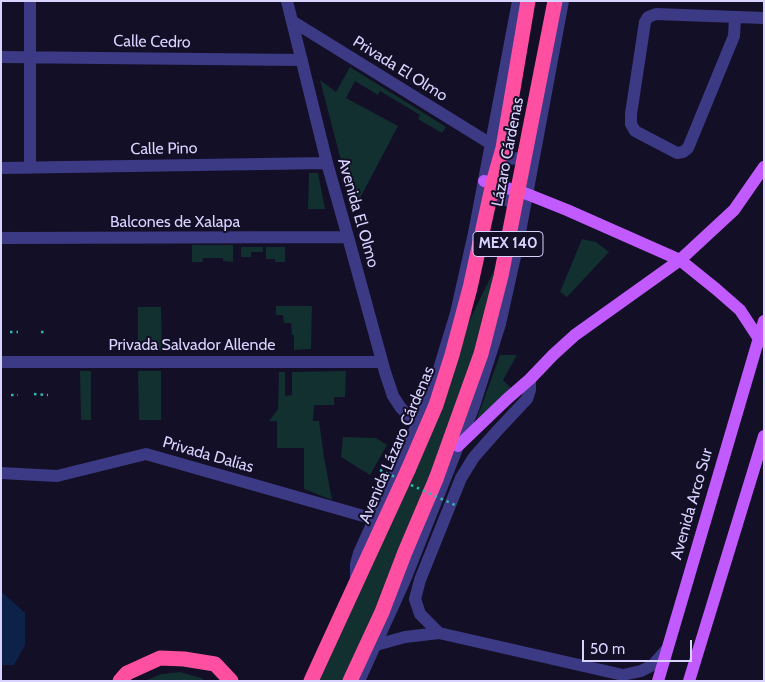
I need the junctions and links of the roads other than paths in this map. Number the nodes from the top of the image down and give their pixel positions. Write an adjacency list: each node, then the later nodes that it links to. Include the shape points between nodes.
1 (30, 1): 11 (street)
2 (287, 1): 9 (street, Avenida El Olmo)
3 (518, 1): 13 (street)
4 (528, 1): 19 (highway, Lázaro Cárdenas / MEX 140, bridge, via 503,148)
5 (556, 1): 44 (highway, Lázaro Cárdenas / MEX 140, bridge, via 501,276 481,354 436,479)
6 (564, 1): 14 (street)
7 (735, 18): 7 (street, via 648,16 631,114 635,131 677,153 688,148 734,36); 8 (street)
8 (764, 18)
9 (292, 21): 12 (street, Avenida El Olmo); 13 (street, Privada El Olmo)
10 (1, 57): 11 (street, Calle Cedro)
11 (29, 57): 12 (street, Calle Cedro); 18 (street)
12 (302, 60): 15 (street, Avenida El Olmo)
13 (491, 144): 14 (street, Privada El Olmo, via 509,159); 19 (street)
14 (535, 153): 20 (street)
15 (327, 163): 18 (street, Calle Pino); 23 (street, Avenida El Olmo)
16 (764, 167): 25 (main road, via 734,210)
17 (1, 168): 18 (street, Calle Pino)
18 (30, 168)
19 (489, 182): 20 (main road); 21 (street); 36 (highway, Avenida Lázaro Cárdenas / MEX 140, bridge, via 470,288 436,405)
20 (527, 194): 22 (street); 25 (main road)
21 (480, 202): 22 (street, via 503,199 512,202); 31 (street, via 456,313 432,392)
22 (523, 215): 33 (street, via 500,324)
23 (348, 237): 24 (street, Balcones de Xalapa); 29 (street, Avenida El Olmo)
24 (1, 238)
25 (680, 260): 27 (main road, via 740,310); 30 (main road, via 576,335)
26 (764, 321): 27 (main road, Avenida Arco Sur)
27 (761, 342): 39 (main road, Avenida Arco Sur)
28 (1, 362): 29 (street, Privada Salvador Allende)
29 (382, 362): 31 (street, Avenida El Olmo, via 393,396 401,408)
30 (530, 379): 33 (main road); 37 (street, via 528,400 474,457 461,478 420,580 415,599 420,614)
31 (419, 421): 35 (street)
32 (764, 436): 47 (main road)
33 (458, 446): 38 (street)
34 (1, 473): 35 (street, Privada Dalías, via 57,476 146,454)
35 (374, 520): 36 (street, via 359,553)
36 (356, 584): 43 (highway, Avenida Lázaro Cárdenas / MEX 140)
37 (439, 632): 38 (street); 40 (street)
38 (376, 645): 45 (street)
39 (666, 650): 40 (street, via 653,665); 46 (main road, Avenida Arco Sur)
40 (625, 678)
41 (120, 681): 42 (highway, via 127,673 160,658 215,664)
42 (231, 681)
43 (311, 681)
44 (350, 681)
45 (359, 681)
46 (658, 681)
47 (689, 681)

